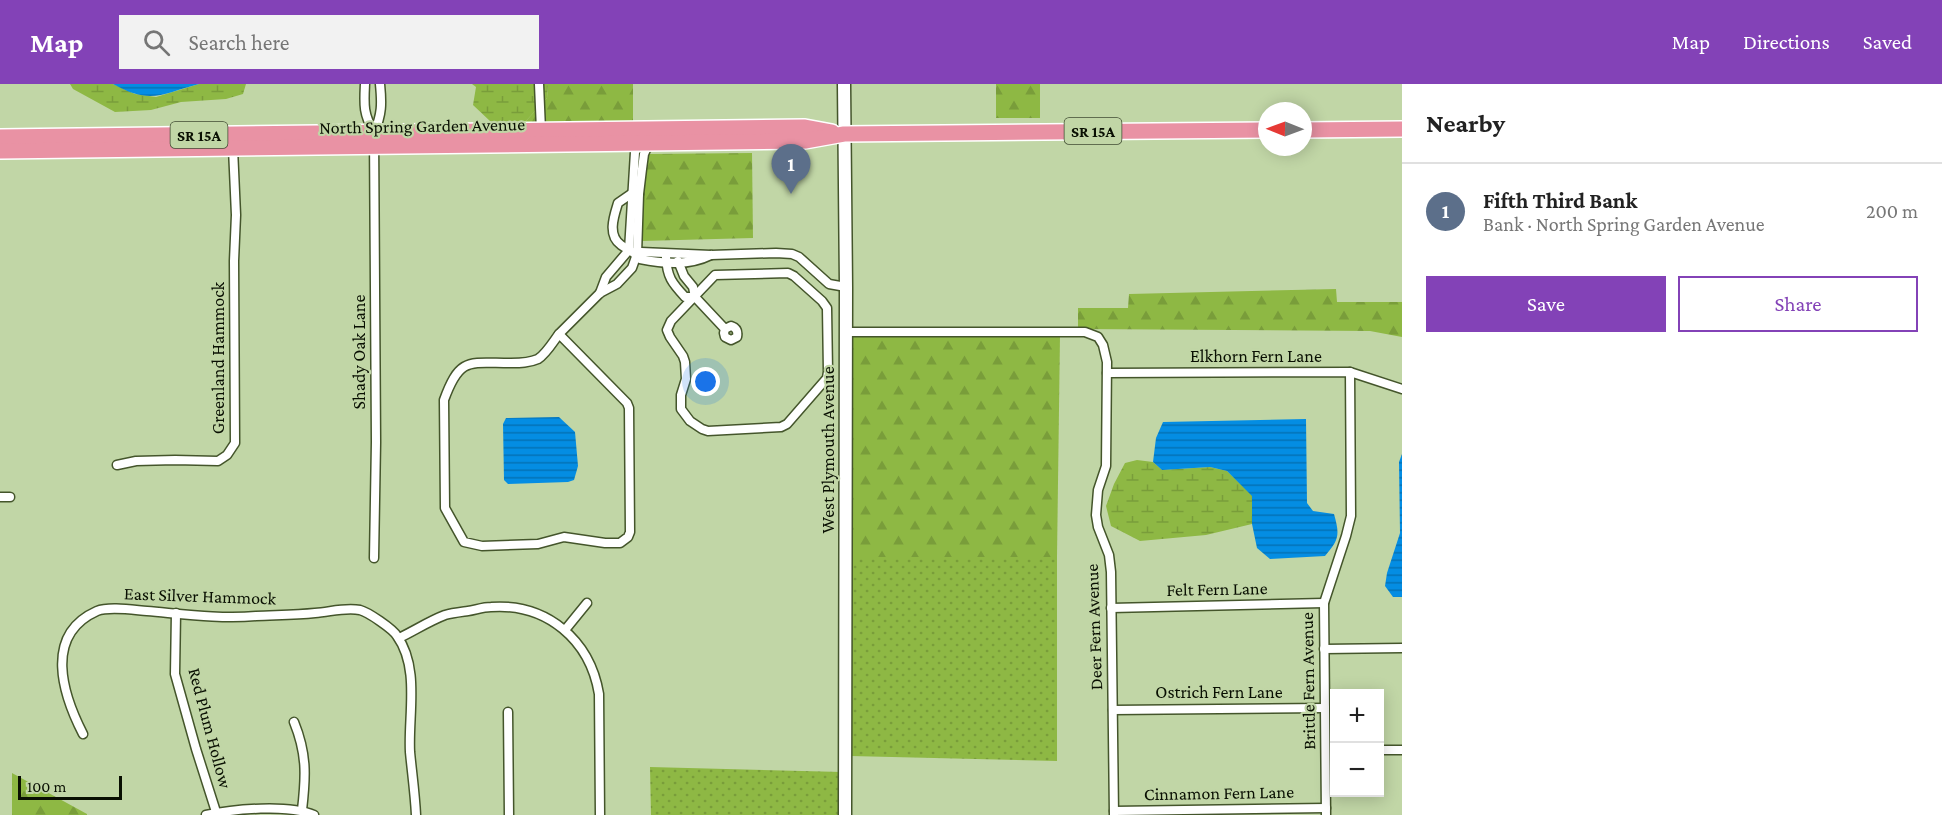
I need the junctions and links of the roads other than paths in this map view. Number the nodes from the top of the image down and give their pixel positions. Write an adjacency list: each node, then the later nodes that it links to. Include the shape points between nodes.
1 (539, 84): 7 (street)
2 (844, 84): 9 (street, West Plymouth Avenue)
3 (365, 88): 4 (street); 12 (street, via 364,106)
4 (380, 88): 12 (street, via 380,119)
5 (1312, 129): 6 (highway)
6 (1402, 129)
7 (541, 130): 11 (highway, North Spring Garden Avenue / SR 15A); 12 (highway, North Spring Garden Avenue / SR 15A)
8 (1258, 130): 9 (highway, North Spring Garden Avenue / SR 15A)
9 (844, 134): 11 (highway, North Spring Garden Avenue / SR 15A, via 805,141); 11 (highway, North Spring Garden Avenue / SR 15A, via 805,127 662,129); 23 (street, West Plymouth Avenue)
10 (0, 137): 12 (highway, North Spring Garden Avenue / SR 15A)
11 (644, 138): 12 (highway, North Spring Garden Avenue / SR 15A, via 636,136 619,143); 15 (street, via 635,152)
12 (374, 140): 13 (highway, North Spring Garden Avenue / SR 15A); 35 (street, Shady Oak Lane)
13 (233, 148): 14 (highway, North Spring Garden Avenue / SR 15A); 32 (street, Greenland Hammock, via 235,443 218,461 136,461)
14 (0, 151)
15 (635, 194): 16 (street); 16 (street, via 618,203 612,230 618,243)
16 (633, 252): 17 (street); 19 (street); 20 (street, via 632,268)
17 (666, 258): 18 (street); 22 (street)
18 (678, 258): 21 (street); 23 (street, via 699,262 711,255 792,254 829,284)
19 (617, 264): 20 (street); 24 (street)
20 (627, 273): 24 (street)
21 (683, 273): 22 (street); 25 (street)
22 (670, 278): 25 (street, via 685,297)
23 (846, 287): 27 (street, West Plymouth Avenue)
24 (600, 293): 28 (street)
25 (695, 297): 25 (street, via 668,326 685,362 685,385 680,400 684,415 708,431 787,424 827,378 827,308 788,273 719,274); 26 (street)
26 (725, 329)
27 (846, 332): 30 (street, Deer Fern Avenue, via 1085,332 1098,337 1103,345); 61 (street, West Plymouth Avenue)
28 (559, 334): 28 (street, via 540,358 527,363 468,363 459,369 447,391 446,508 464,542 482,546 538,544 564,537 620,543 628,537 629,408)
29 (1350, 372): 30 (street, Elkhorn Fern Lane); 31 (street, Elkhorn Fern Lane); 37 (street, Brittle Fern Avenue, via 1351,516)
30 (1107, 373): 38 (street, Deer Fern Avenue, via 1106,466 1098,490 1096,515 1109,555)
31 (1402, 388)
32 (117, 465)
33 (0, 497): 34 (street)
34 (10, 497)
35 (374, 558)
36 (587, 603): 40 (street)
37 (1324, 603): 38 (street, Felt Fern Lane); 43 (street, Brittle Fern Avenue)
38 (1112, 608): 45 (street, Deer Fern Avenue)
39 (176, 614): 41 (street, East Silver Hammock, via 247,617 362,610); 48 (street, East Silver Hammock, via 98,611 77,625 61,656 63,682); 55 (street, Red Plum Hollow, via 176,674)
40 (565, 630): 41 (street, via 550,618 525,610 491,607 445,615); 60 (street, via 584,653 596,677)
41 (399, 638): 58 (street, via 410,667 412,686 410,751)
42 (1402, 648): 43 (street)
43 (1324, 649): 44 (street, Brittle Fern Avenue)
44 (1325, 708): 45 (street, Ostrich Fern Lane); 51 (street, Brittle Fern Avenue)
45 (1113, 710): 54 (street, Deer Fern Avenue)
46 (508, 712): 59 (street)
47 (294, 722): 52 (street, via 302,742 306,776)
48 (83, 734)
49 (1384, 750): 50 (street)
50 (1402, 750)
51 (1330, 751): 53 (street, Brittle Fern Avenue)
52 (303, 810): 55 (street, via 250,809); 57 (street)
53 (1326, 811): 54 (street, Cinnamon Fern Lane)
54 (1114, 813)
55 (217, 814): 56 (street)
56 (206, 815)
57 (314, 815)
58 (416, 815)
59 (509, 815)
60 (600, 815)
61 (845, 815)

